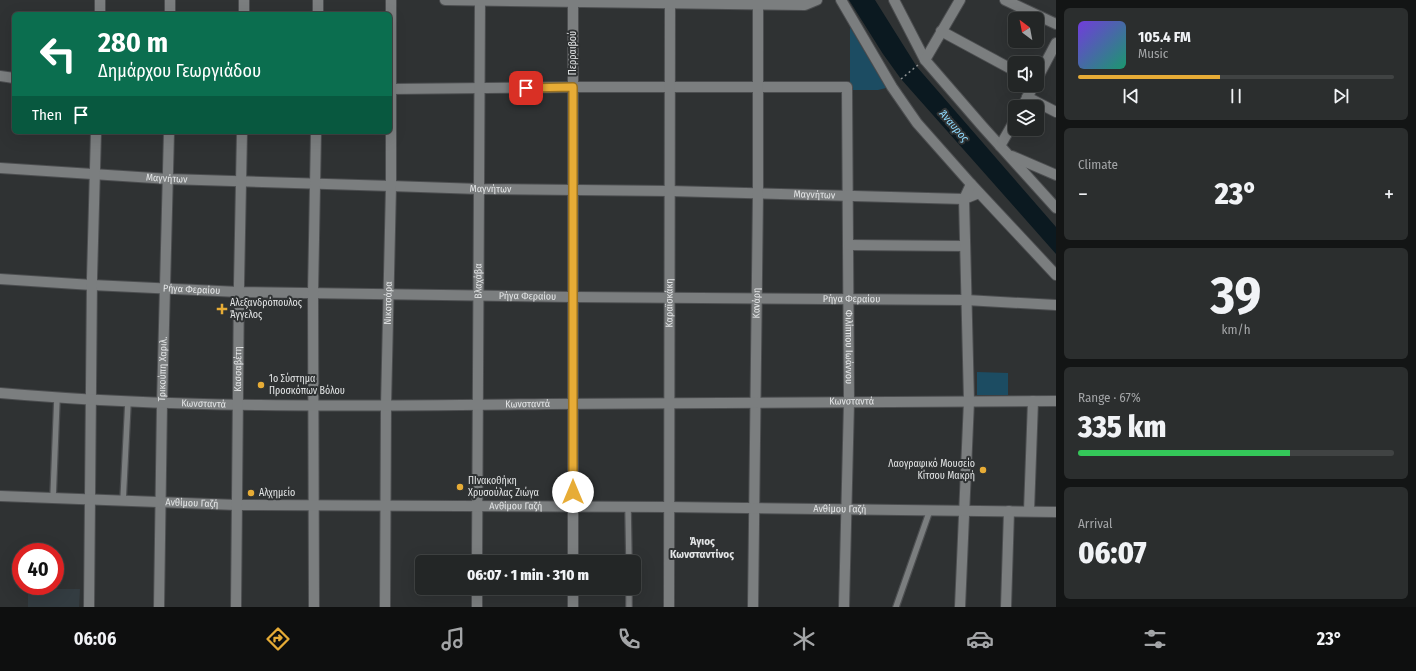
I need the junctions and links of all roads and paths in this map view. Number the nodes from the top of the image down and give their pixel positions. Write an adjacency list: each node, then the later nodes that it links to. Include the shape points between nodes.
1 (100, 0): 16 (street)
2 (170, 0): 17 (street)
3 (244, 0): 18 (street)
4 (318, 0): 19 (street)
5 (391, 0): 20 (street, Νικοτσάρα)
6 (445, 0): 7 (street)
7 (480, 0): 13 (street); 33 (street, Βλαχάβα)
8 (817, 0): 15 (street, via 805,5)
9 (841, 0): 54 (street, via 903,104)
10 (894, 0): 25 (street)
11 (960, 0): 22 (street)
12 (1005, 0): 21 (street)
13 (573, 1): 14 (street); 31 (street, Περραιβού)
14 (670, 2): 15 (street); 32 (street, Καραϊσκάκη)
15 (758, 2): 34 (street, Κανάρη)
16 (100, 12)
17 (170, 12)
18 (244, 12)
19 (318, 12)
20 (391, 12)
21 (1056, 24)
22 (941, 31): 25 (street); 26 (street)
23 (1056, 43): 24 (street)
24 (1053, 56): 27 (street)
25 (922, 62): 30 (path); 46 (street)
26 (1008, 67)
27 (1044, 69)
28 (0, 76): 29 (street)
29 (12, 78)
30 (901, 79)
31 (573, 87): 32 (street); 33 (street); 57 (street, Περραιβού)
32 (670, 87): 34 (street); 58 (street, Καραϊσκάκη)
33 (479, 88): 35 (street); 56 (street, Βλαχάβα)
34 (757, 88): 59 (street, Κανάρη); 61 (street, Φιλίππου Ιωάννου, via 847,87)
35 (392, 89)
36 (1030, 92): 37 (street)
37 (1027, 97): 38 (street); 39 (street)
38 (1026, 100)
39 (1056, 112)
40 (1008, 132): 46 (street)
41 (96, 134): 49 (street)
42 (169, 134): 51 (street, Τρικούπη Χαριλ.)
43 (242, 134): 52 (street, Κασσαβέτη)
44 (316, 134): 53 (street)
45 (390, 134): 55 (street, Νικοτσάρα)
46 (1000, 146): 47 (street)
47 (1008, 154): 50 (street); 63 (street)
48 (0, 168): 49 (street, Μαγνήτων)
49 (95, 174): 51 (street, Μαγνήτων); 68 (street)
50 (1056, 175)
51 (168, 179): 52 (street, Μαγνήτων); 69 (street, Τρικούπη Χαριλ.)
52 (241, 181): 53 (street, Μαγνήτων); 70 (street, Κασσαβέτη)
53 (316, 184): 55 (street, Μαγνήτων); 71 (street)
54 (971, 184): 60 (street); 62 (street)
55 (391, 186): 56 (street, Μαγνήτων); 72 (street, Νικοτσάρα)
56 (478, 189): 57 (street, Μαγνήτων); 73 (street, Βλαχάβα)
57 (573, 190): 58 (street, Μαγνήτων); 74 (street, Περραιβού)
58 (670, 190): 59 (street, Μαγνήτων); 75 (street, Καραϊσκάκη)
59 (758, 193): 61 (street, Μαγνήτων); 76 (street, Κανάρη)
60 (979, 193): 62 (street, Μαγνήτων); 66 (street)
61 (848, 196): 62 (street, Μαγνήτων); 64 (street, Φιλίππου Ιωάννου)
62 (964, 200): 65 (street)
63 (1056, 208)
64 (849, 245): 65 (street); 77 (street, Φιλίππου Ιωάννου)
65 (965, 246): 78 (street)
66 (1056, 275)
67 (0, 279): 68 (street, Ρήγα Φεραίου)
68 (92, 285): 69 (street, Ρήγα Φεραίου); 82 (street)
69 (165, 289): 70 (street, Ρήγα Φεραίου); 89 (street, Τρικούπη Χαριλ.)
70 (239, 292): 71 (street, Ρήγα Φεραίου); 92 (street, Κασσαβέτη)
71 (313, 293): 72 (street, Ρήγα Φεραίου); 93 (street)
72 (389, 294): 73 (street, Ρήγα Φεραίου); 95 (street, Νικοτσάρα)
73 (479, 295): 74 (street, Ρήγα Φεραίου); 94 (street, Βλαχάβα)
74 (573, 297): 75 (street, Ρήγα Φεραίου); 91 (street, Περραιβού)
75 (670, 297): 76 (street, Ρήγα Φεραίου); 90 (street, Καραϊσκάκη)
76 (757, 298): 77 (street, Ρήγα Φεραίου); 87 (street, Κανάρη)
77 (850, 298): 78 (street, Ρήγα Φεραίου); 88 (street, Φιλίππου Ιωάννου)
78 (966, 300): 79 (street, Ρήγα Φεραίου); 83 (street)
79 (1056, 305)
80 (0, 393): 81 (street, Κωνσταντά)
81 (57, 398): 82 (street, Κωνσταντά); 97 (lane)
82 (92, 400): 86 (street, Κωνσταντά); 98 (street)
83 (969, 401): 84 (street, Κωνσταντά); 88 (street, Κωνσταντά); 111 (street)
84 (1033, 401): 85 (street, Κωνσταντά); 113 (street)
85 (1056, 401)
86 (128, 402): 89 (street, Κωνσταντά); 99 (lane)
87 (756, 402): 88 (street, Κωνσταντά); 90 (street, Κωνσταντά); 108 (street, Κανάρη)
88 (849, 402): 109 (street, Φιλίππου Ιωάννου)
89 (162, 403): 92 (street, Κωνσταντά); 100 (street, Τρικούπη Χαριλ.)
90 (669, 403): 91 (street, Κωνσταντά); 107 (street, Καραϊσκάκη)
91 (573, 404): 94 (street, Κωνσταντά); 105 (street, Περραιβού)
92 (238, 405): 93 (street, Κωνσταντά); 101 (street, Κασσαβέτη)
93 (312, 405): 95 (street, Κωνσταντά); 102 (street)
94 (478, 405): 95 (street, Κωνσταντά); 104 (street, Βλαχάβα)
95 (386, 406): 103 (street, Νικοτσάρα)
96 (0, 496): 97 (street, Ανθίμου Γαζή)
97 (53, 498): 98 (street, Ανθίμου Γαζή)
98 (91, 500): 99 (street, Ανθίμου Γαζή); 121 (street)
99 (123, 501): 100 (street, Ανθίμου Γαζή)
100 (160, 502): 101 (street, Ανθίμου Γαζή); 122 (street, Τρικούπη Χαριλ.)
101 (237, 505): 102 (street, Ανθίμου Γαζή); 123 (street, Κασσαβέτη)
102 (313, 506): 103 (street, Ανθίμου Γαζή); 124 (street)
103 (385, 506): 104 (street, Ανθίμου Γαζή); 125 (street, Νικοτσάρα)
104 (478, 507): 105 (street, Ανθίμου Γαζή); 115 (street, Βλαχάβα)
105 (573, 507): 106 (street, Ανθίμου Γαζή); 116 (street, Περραιβού)
106 (628, 507): 107 (street, Ανθίμου Γαζή); 117 (lane)
107 (669, 507): 108 (street, Ανθίμου Γαζή); 129 (street, Καραϊσκάκη)
108 (755, 508): 109 (street, Ανθίμου Γαζή); 130 (street, Κανάρη)
109 (846, 508): 110 (street, Ανθίμου Γαζή); 131 (street, Φιλίππου Ιωάννου)
110 (930, 510): 111 (street, Ανθίμου Γαζή); 132 (lane)
111 (964, 510): 112 (street, Ανθίμου Γαζή); 133 (street)
112 (1009, 511): 113 (street, Ανθίμου Γαζή); 134 (street)
113 (1029, 511): 114 (street, Ανθίμου Γαζή)
114 (1056, 512)
115 (477, 555)
116 (573, 555)
117 (628, 555)
118 (477, 595): 126 (street)
119 (574, 595): 127 (street)
120 (629, 595): 128 (lane)
121 (89, 607)
122 (159, 607)
123 (236, 607)
124 (314, 607)
125 (385, 607)
126 (477, 607)
127 (574, 607)
128 (629, 607)
129 (669, 607)
130 (753, 607)
131 (844, 607)
132 (896, 607)
133 (960, 607)
134 (1006, 607)

